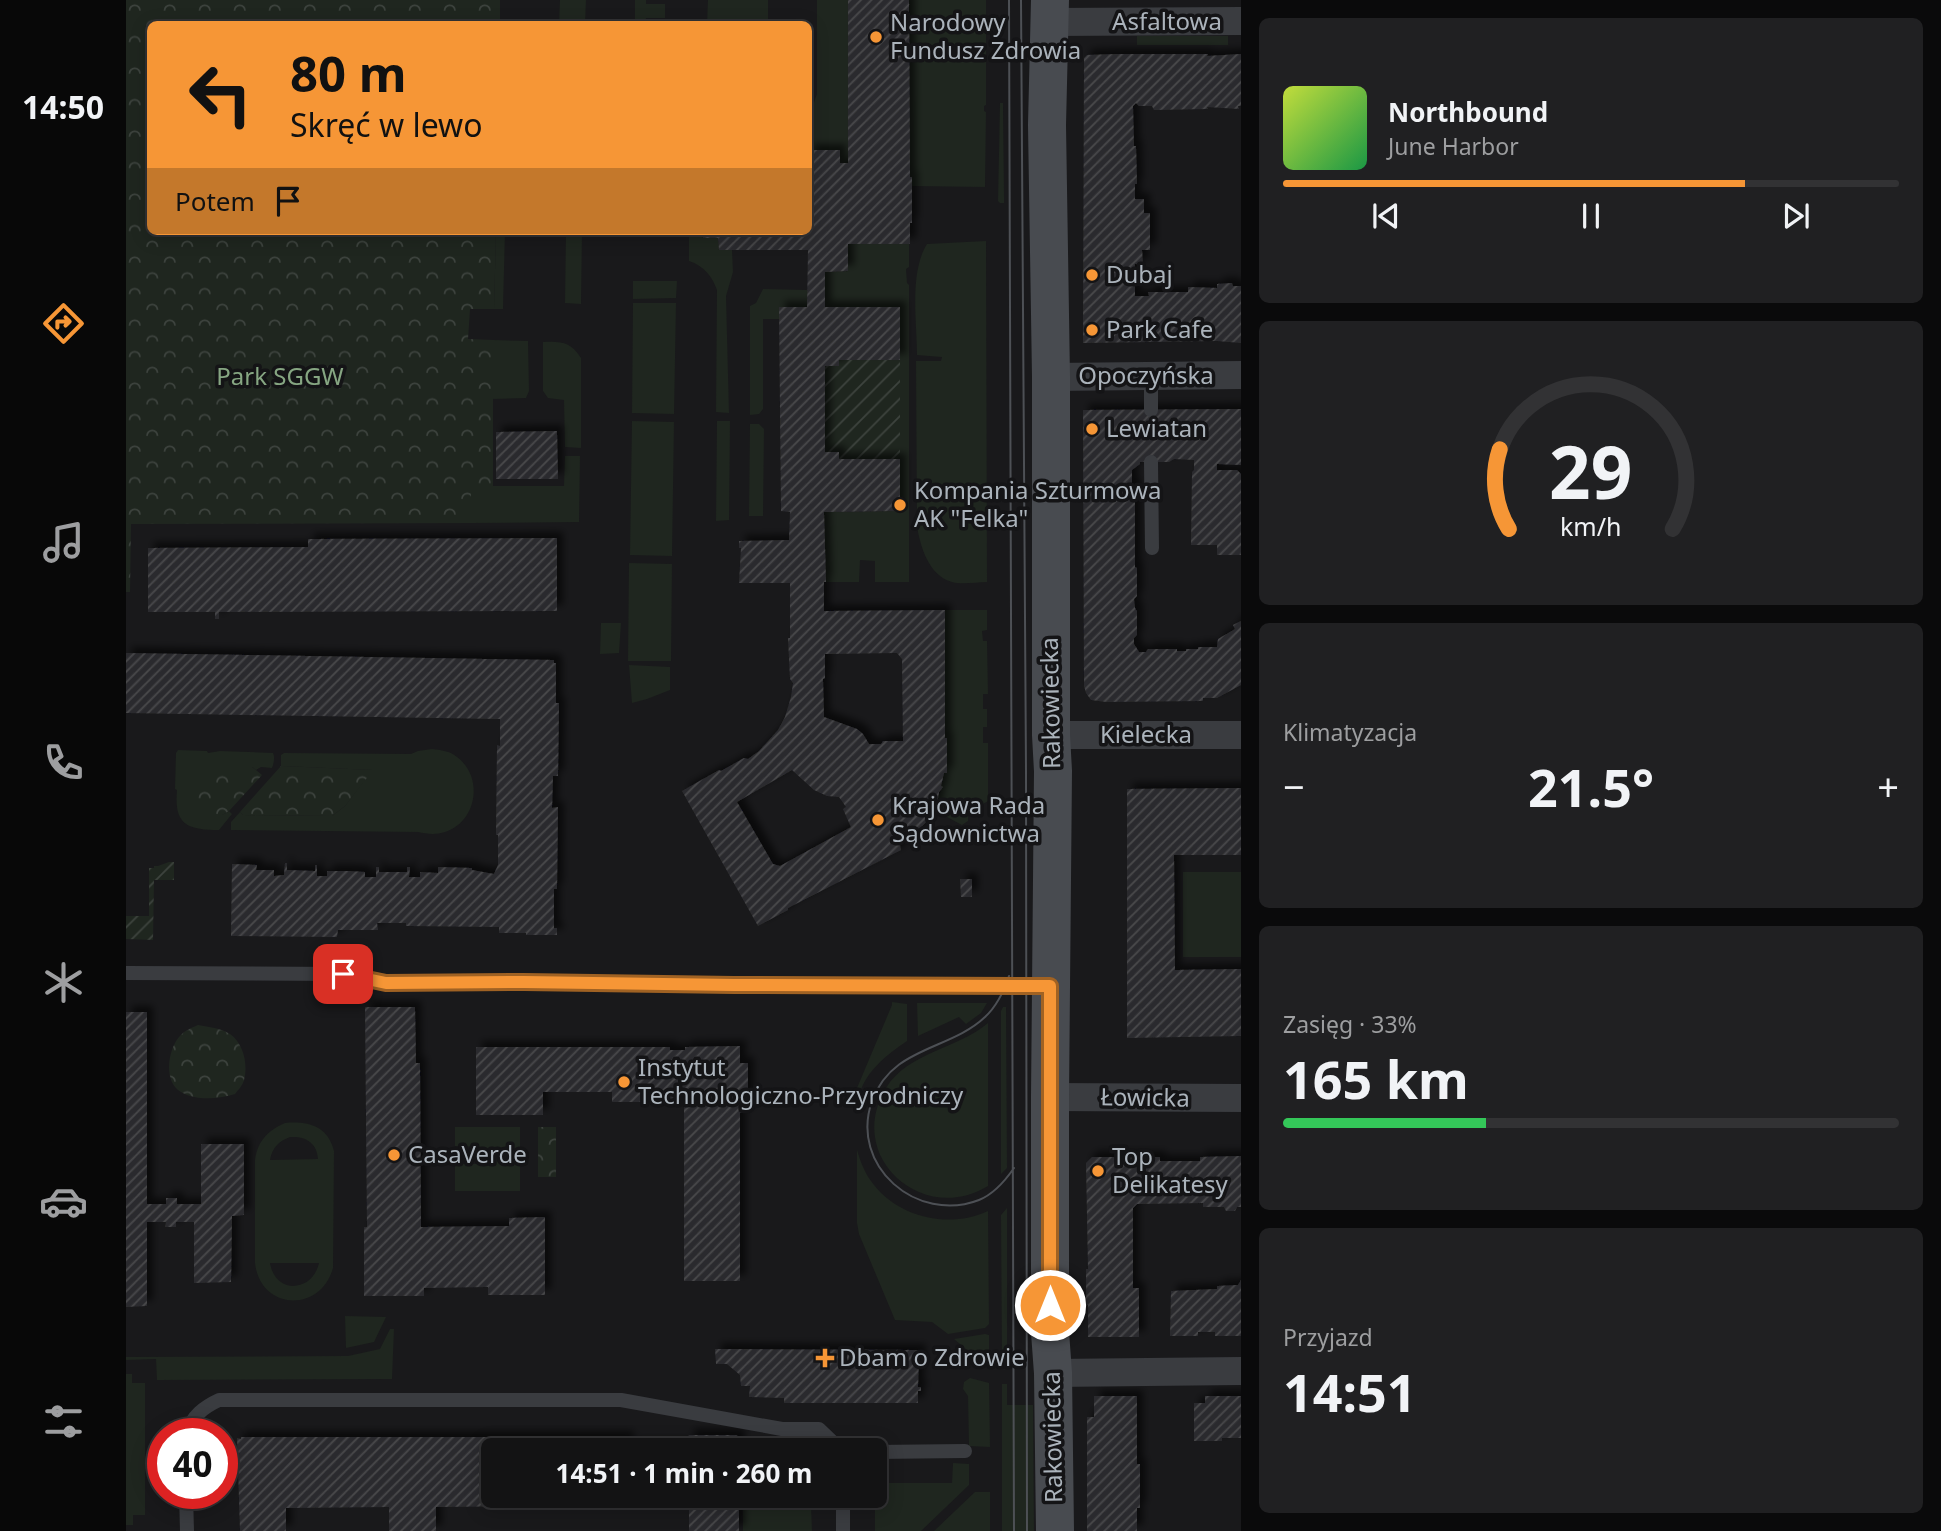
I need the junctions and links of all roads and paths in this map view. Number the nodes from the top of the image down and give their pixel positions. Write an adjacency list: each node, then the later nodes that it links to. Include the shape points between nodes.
1 (1050, 11): 2 (street, Asfaltowa); 5 (street, Rakowiecka)
2 (1241, 21)
3 (1241, 375): 4 (street, Opoczyńska)
4 (1151, 376): 5 (street, Opoczyńska); 6 (lane)
5 (1051, 377): 10 (street, Rakowiecka)
6 (1151, 410)
7 (1151, 462): 8 (lane)
8 (1152, 548)
9 (1241, 735): 10 (street, Kielecka)
10 (1051, 736): 12 (street, Rakowiecka)
11 (126, 973): 12 (lane, via 343,974 386,983)
12 (1050, 986): 13 (street, Rakowiecka)
13 (1050, 1097): 14 (street, Łowicka); 16 (street, Rakowiecka)
14 (1241, 1098)
15 (1241, 1371): 16 (street)
16 (1054, 1373): 25 (street, Rakowiecka)
17 (194, 1418): 18 (lane, via 219,1400 621,1400 782,1429 819,1429)
18 (828, 1438)
19 (887, 1451): 20 (lane)
20 (965, 1451)
21 (843, 1508): 24 (lane)
22 (187, 1509): 23 (lane)
23 (187, 1531)
24 (843, 1531)
25 (1055, 1531)

